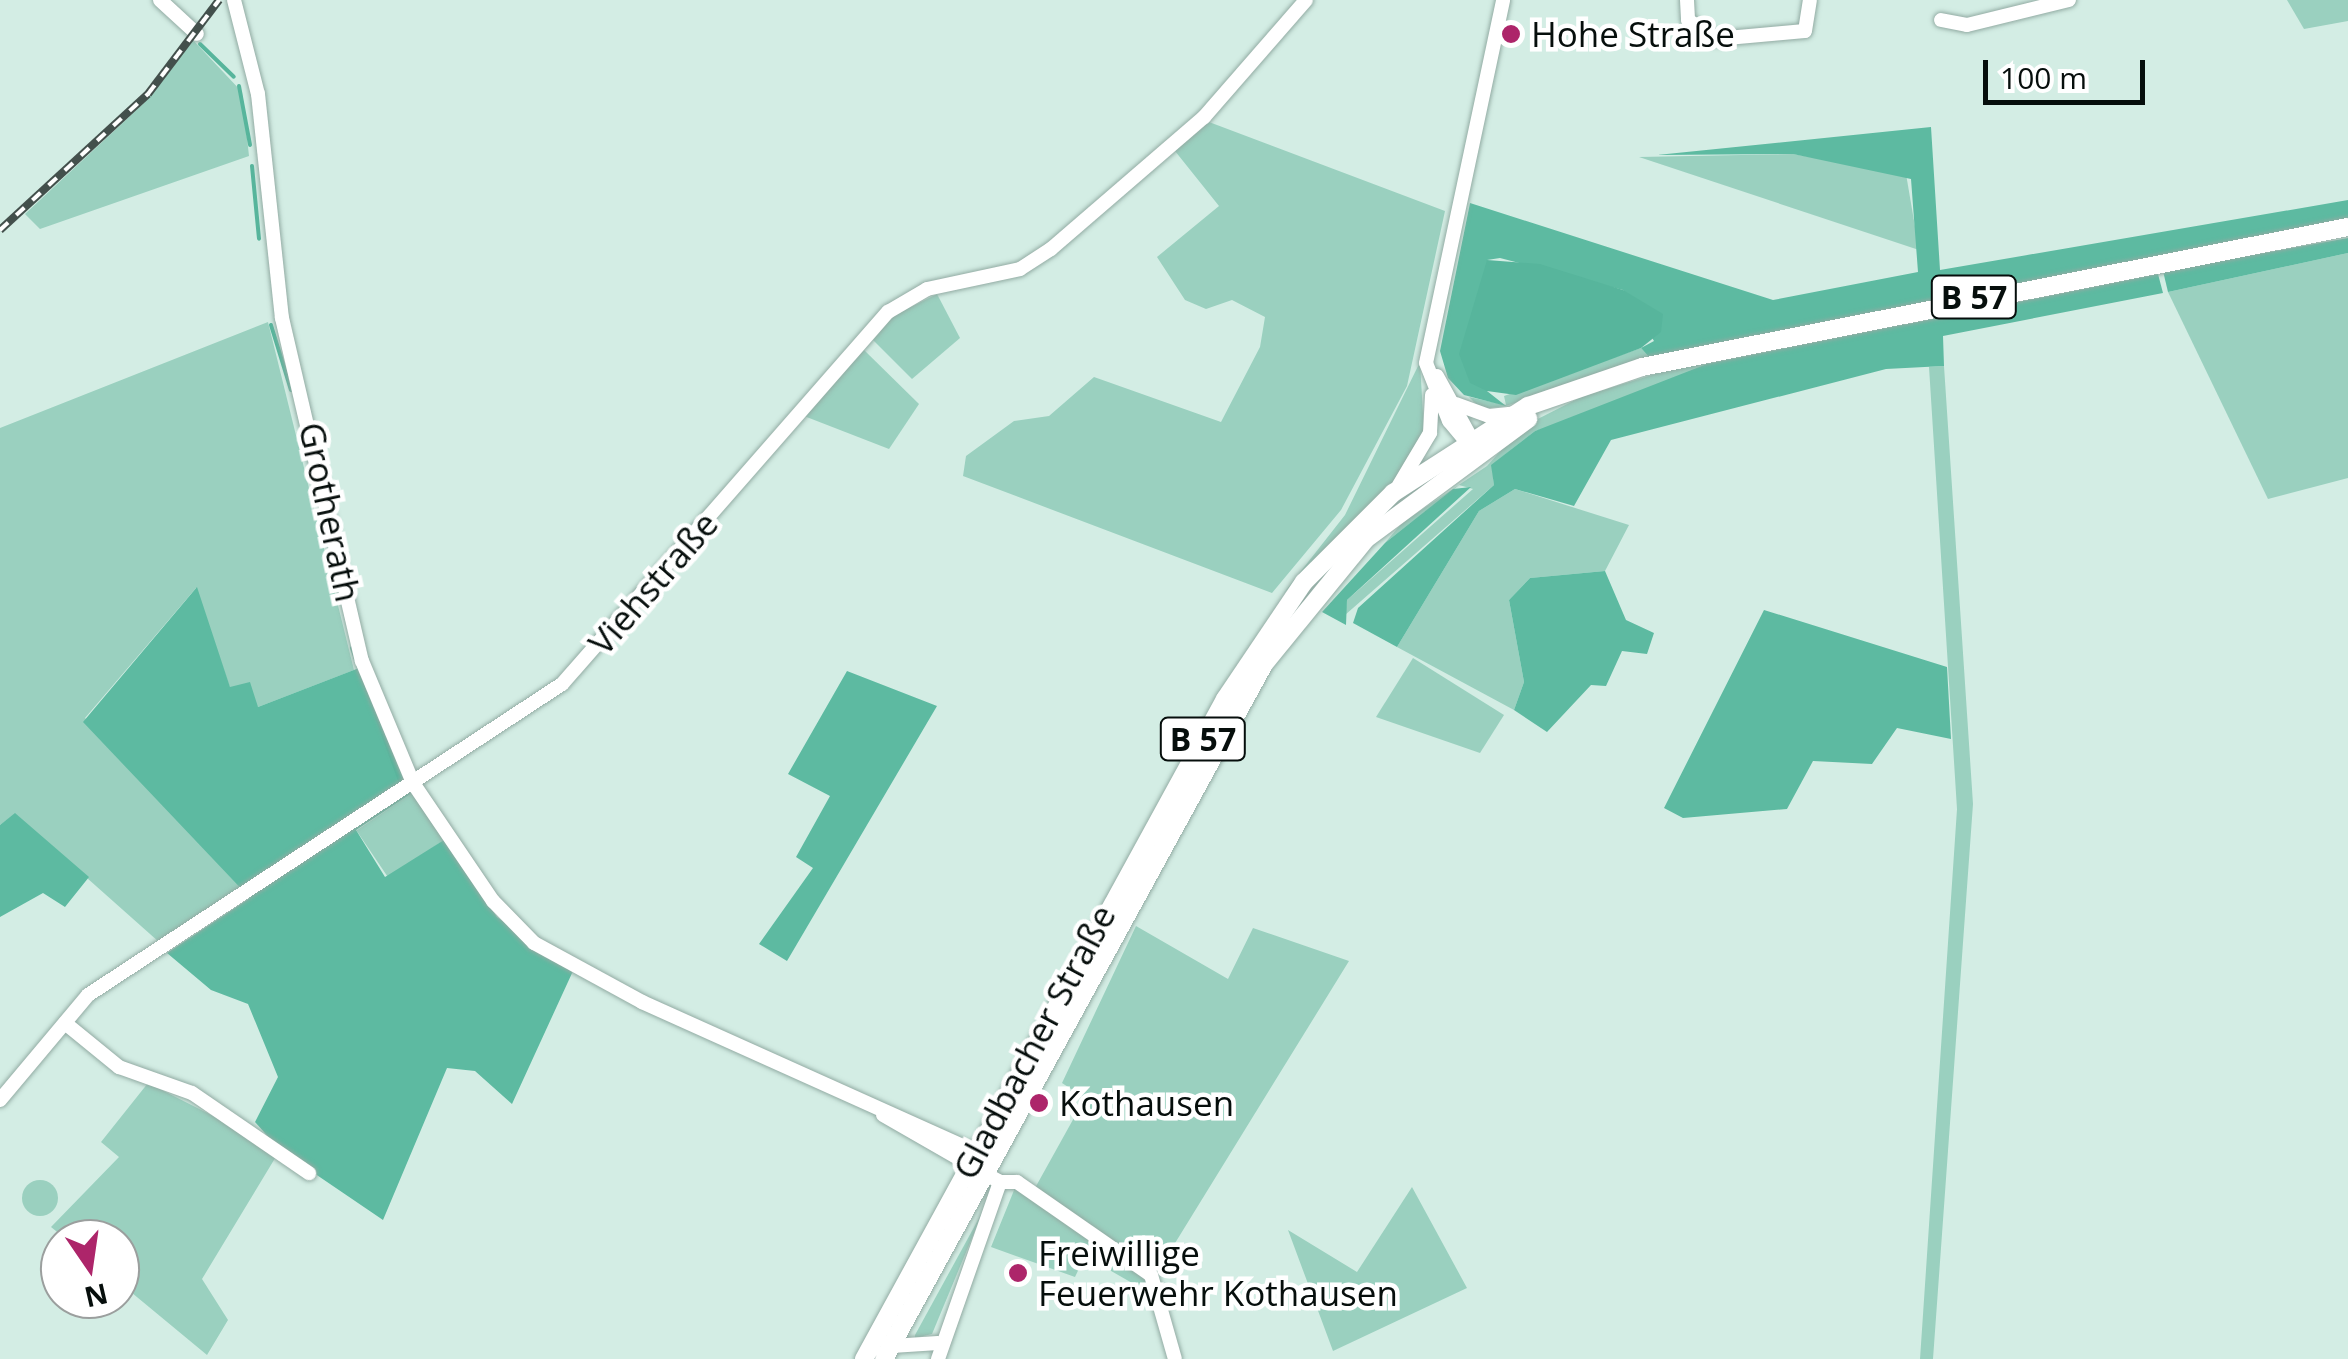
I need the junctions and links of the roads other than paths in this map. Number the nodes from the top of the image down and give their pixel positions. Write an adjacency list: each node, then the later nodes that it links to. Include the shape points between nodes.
1 (160, 0): 9 (street)
2 (234, 0): 18 (street, Grotherath, via 258,94 271,239 362,661)
3 (1306, 0): 18 (street, Viehstraße, via 1204,117 1020,269 927,289 888,312 592,656)
4 (1502, 0): 11 (street)
5 (1687, 0): 6 (street, via 1688,20 1716,38 1805,31)
6 (1810, 0)
7 (2068, 0): 8 (street, via 1967,25)
8 (1941, 20)
9 (196, 34)
10 (2348, 226): 12 (main road, B 57, via 1723,346)
11 (1430, 346): 13 (street); 14 (street)
12 (1603, 380): 15 (main road, B 57); 16 (main road, B 57)
13 (1431, 384): 16 (street); 17 (street, via 1430,433)
14 (1456, 404): 15 (street, via 1489,416); 16 (street)
15 (1516, 412): 16 (main road, B 57)
16 (1471, 443): 17 (main road, B 57); 24 (main road, Gladbacher Straße / B 57, via 1366,539 1264,664)
17 (1392, 493): 22 (main road, Gladbacher Straße / B 57, via 1268,630)
18 (412, 781): 19 (street, Viehstraße, via 88,996); 22 (street, Grotherath, via 493,901 534,943)
19 (65, 1023): 20 (street, Viehstraße); 23 (street, via 119,1067 192,1093)
20 (6, 1084): 21 (street, Viehstraße)
21 (0, 1100)
22 (973, 1154): 24 (street, Grotherath); 27 (main road, Gladbacher Straße / B 57)
23 (310, 1173)
24 (994, 1178): 25 (street); 26 (main road, Gladbacher Straße / B 57); 28 (street, via 1017,1182 1151,1275)
25 (938, 1351): 26 (street)
26 (888, 1352)
27 (864, 1359)
28 (1176, 1359)

